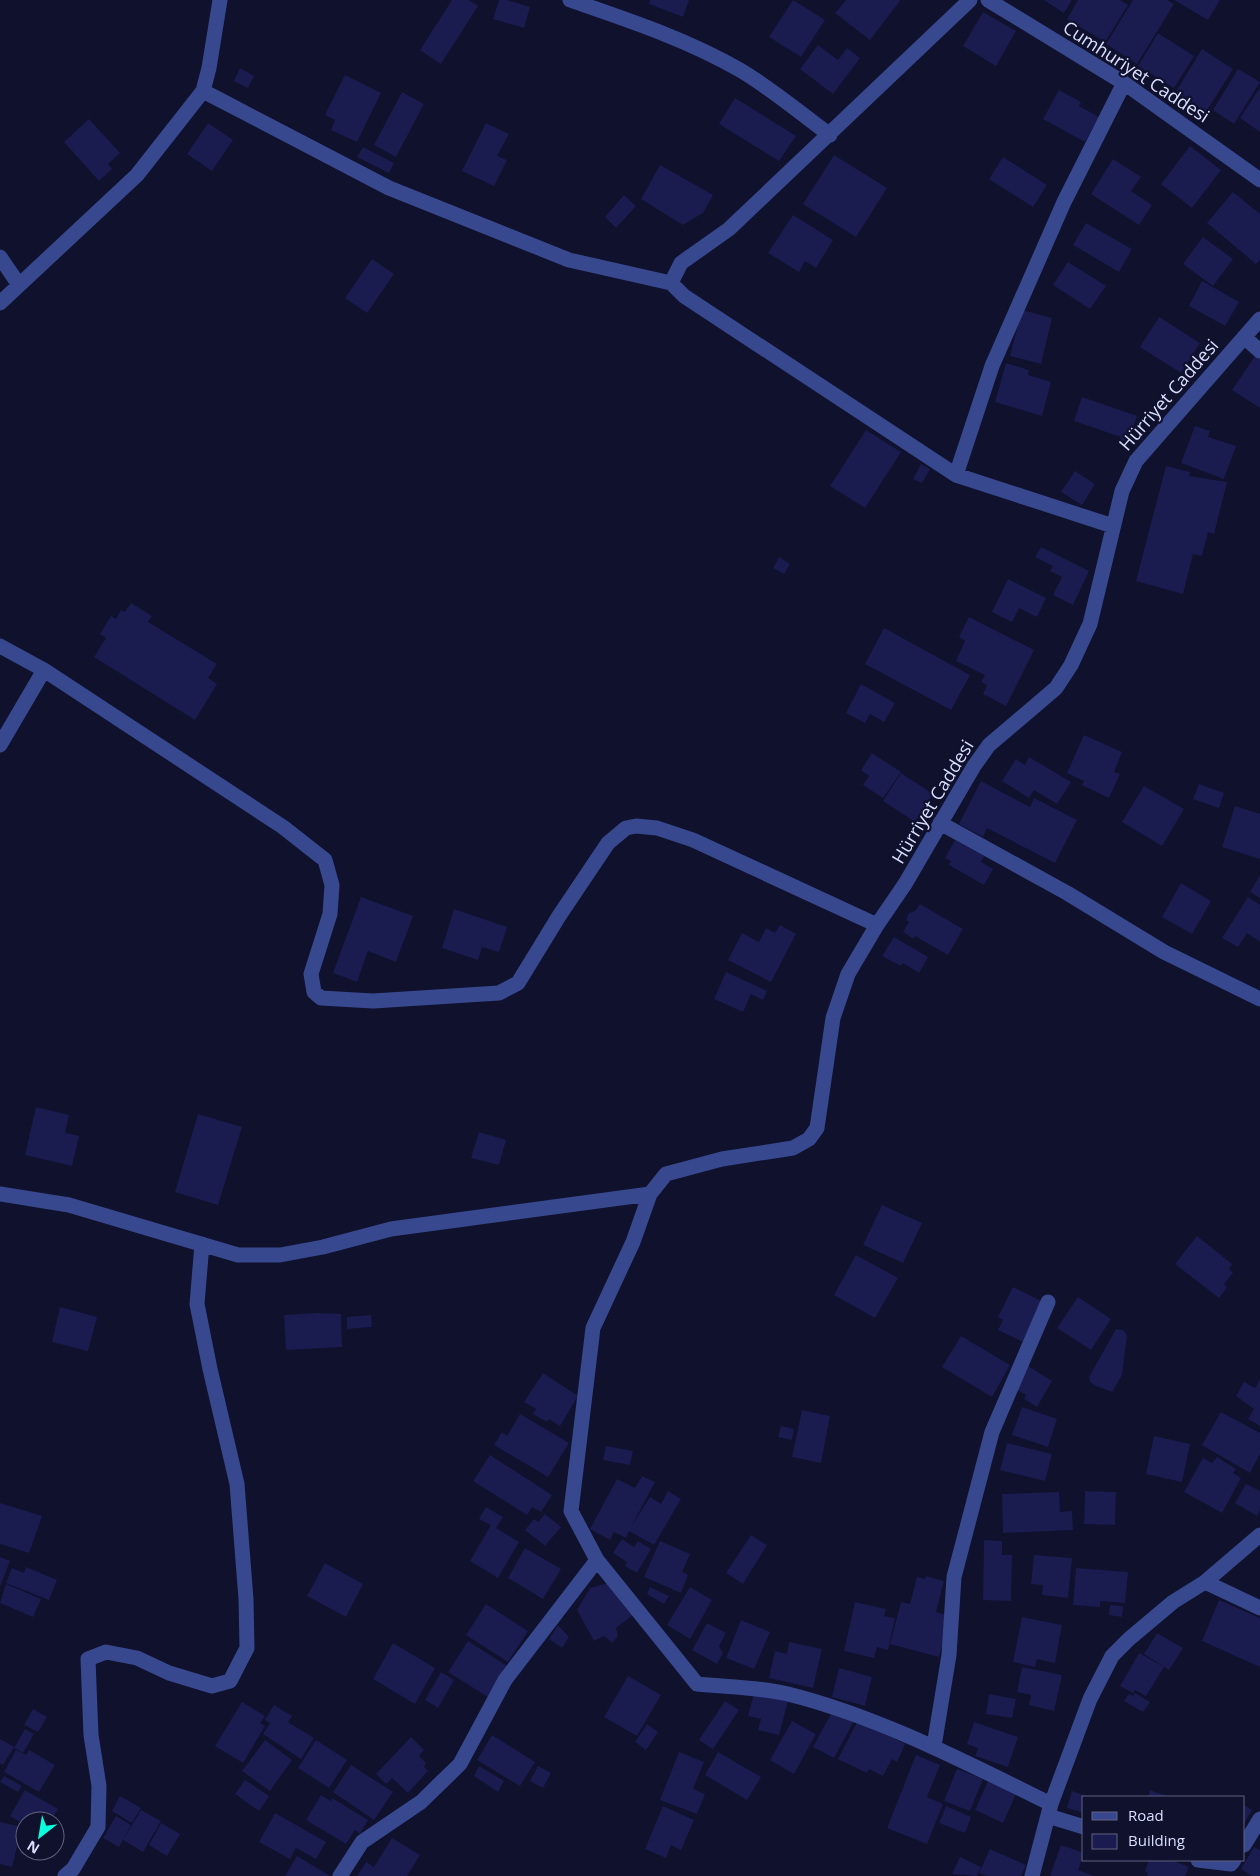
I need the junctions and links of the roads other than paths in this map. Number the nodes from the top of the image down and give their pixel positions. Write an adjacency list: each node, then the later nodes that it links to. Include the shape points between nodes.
1 (220, 0): 6 (street)
2 (570, 0): 7 (street, via 645,26 710,54 772,91)
3 (970, 0): 7 (street)
4 (988, 0): 5 (street, Cumhuriyet Caddesi)
5 (1124, 82): 8 (street, Cumhuriyet Caddesi); 16 (street, via 1064,202 992,366)
6 (203, 91): 10 (street, via 389,188 569,260); 11 (street, via 136,176)
7 (830, 135): 10 (street, via 729,229 681,263)
8 (1260, 180)
9 (0, 258): 11 (street)
10 (671, 283): 16 (street, via 684,296)
11 (20, 285): 12 (street)
12 (0, 303)
13 (1260, 319): 14 (street, Hürriyet Caddesi)
14 (1244, 337): 15 (street); 17 (street, Hürriyet Caddesi, via 1136,460 1122,491)
15 (1260, 351)
16 (956, 475): 17 (street)
17 (1113, 526): 21 (street, Hürriyet Caddesi, via 1090,624 1071,665 1056,688 989,745)
18 (0, 646): 19 (street)
19 (44, 670): 20 (street); 22 (street, via 283,827 325,860 332,885 330,914 311,974 314,992 321,998 373,1001 499,993 518,983 608,843 616,834 636,826 656,828 693,840)
20 (0, 745)
21 (940, 823): 22 (street, Hürriyet Caddesi); 23 (street, via 1067,893 1164,952)
22 (877, 925): 25 (street, Hürriyet Caddesi, via 839,996 817,1128 809,1139 793,1148 722,1159 666,1174)
23 (1260, 999)
24 (0, 1194): 26 (street, via 69,1205)
25 (650, 1194): 26 (street, via 391,1229 280,1255 238,1255); 29 (street, Hürriyet Caddesi, via 633,1242 593,1328 571,1511)
26 (202, 1244): 39 (street, via 198,1304 237,1484 246,1599 246,1648 230,1682 212,1686 169,1673 137,1658 106,1652 88,1659 90,1734 99,1786 98,1827)
27 (1048, 1302): 32 (street, via 992,1432 954,1577 949,1655)
28 (1260, 1535): 30 (street)
29 (597, 1560): 32 (street, Hürriyet Caddesi, via 697,1684 785,1693 841,1709); 40 (street, via 505,1680 460,1764 421,1802 362,1842)
30 (1205, 1582): 31 (street); 33 (street, via 1173,1602 1112,1656 1090,1699)
31 (1260, 1608)
32 (934, 1746): 33 (street, Hürriyet Caddesi)
33 (1050, 1810): 35 (street, Hürriyet Caddesi); 41 (street)
34 (1260, 1819): 36 (street)
35 (1082, 1825)
36 (1245, 1843)
37 (1206, 1861): 38 (street, via 1231,1864)
38 (1233, 1861)
39 (66, 1876)
40 (340, 1876)
41 (1032, 1876)

